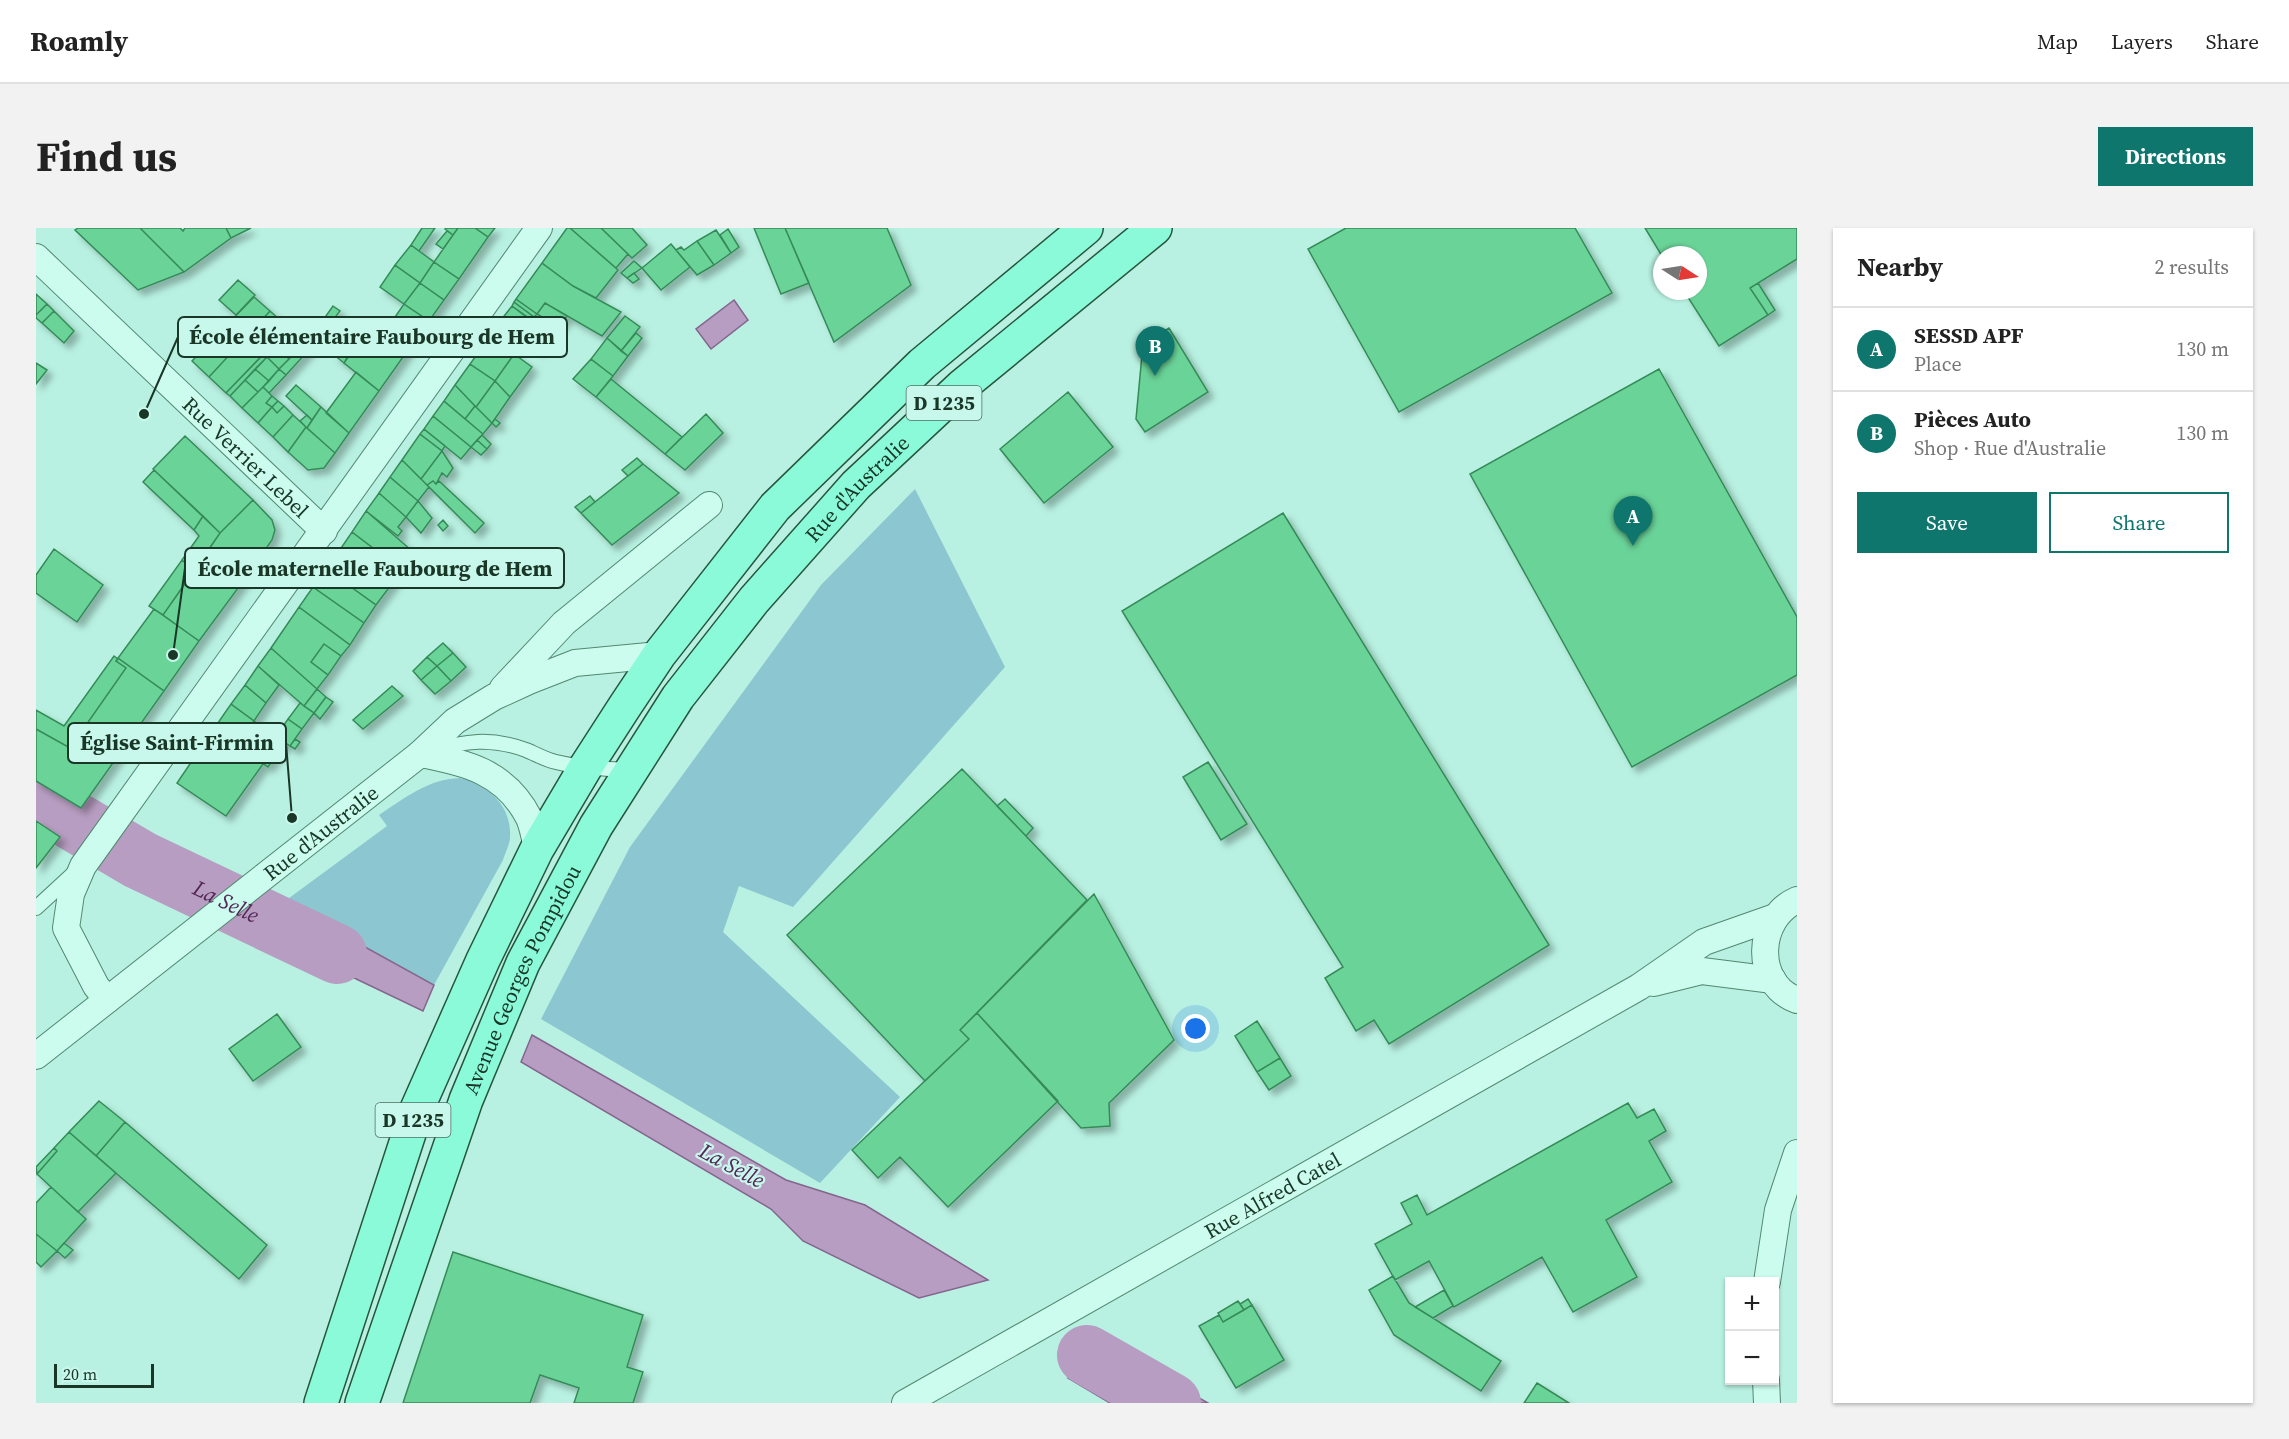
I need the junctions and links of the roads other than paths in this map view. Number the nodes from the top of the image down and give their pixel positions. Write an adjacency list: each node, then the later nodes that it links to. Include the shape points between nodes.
1 (539, 228): 6 (street)
2 (1086, 228): 7 (main road, Rue d'Australie / D 1235, via 922,364 775,507)
3 (1155, 228): 11 (main road, Rue d'Australie / D 1235, via 962,386 856,485 754,600 678,697)
4 (36, 257): 6 (street, Rue Verrier Lebel)
5 (709, 505): 8 (street, Rue d'Australie, via 564,623)
6 (324, 531): 13 (street)
7 (659, 656): 8 (street, Rue d'Australie, via 575,663); 10 (main road, Rue d'Australie / D 1235)
8 (494, 697): 9 (street, Rue d'Australie, via 455,722)
9 (420, 754): 10 (lane, via 458,744 492,741); 12 (street, via 459,761 490,774 519,801 530,819); 19 (street, Rue d'Australie)
10 (585, 768): 11 (lane); 12 (main road, Avenue Georges Pompidou / D 1235)
11 (631, 770): 26 (main road, Avenue Georges Pompidou / D 1235, via 523,963 462,1110)
12 (537, 849): 25 (main road, Avenue Georges Pompidou / D 1235, via 417,1109)
13 (83, 866): 15 (lane); 19 (street, via 71,894 66,928)
14 (1797, 900): 16 (street)
15 (36, 908)
16 (1775, 917): 17 (street, via 1767,932 1765,948); 18 (street, Rue Alfred Catel, via 1704,942)
17 (1773, 980): 18 (street, Rue Alfred Catel, via 1702,971); 20 (street)
18 (1640, 987): 27 (street, Rue Alfred Catel)
19 (107, 1000): 21 (street, Rue d'Australie)
20 (1796, 1003)
21 (36, 1056)
22 (1797, 1153): 23 (street, via 1778,1210)
23 (1768, 1277)
24 (1766, 1385): 28 (street)
25 (321, 1403)
26 (362, 1403)
27 (905, 1403)
28 (1767, 1403)

